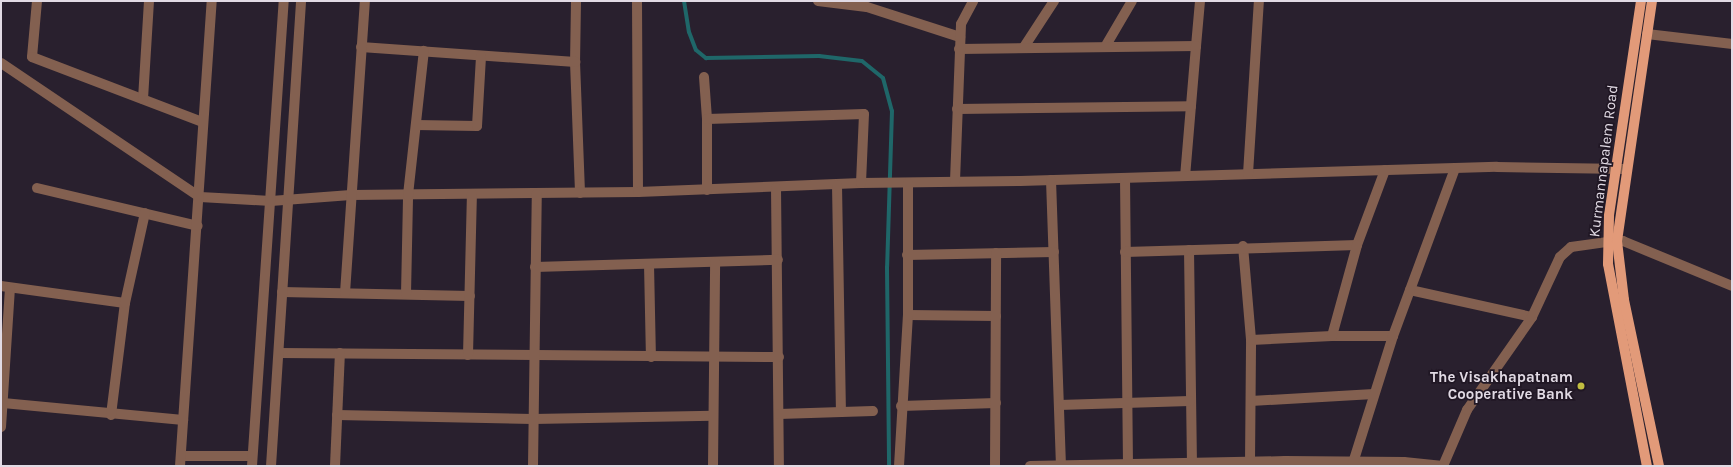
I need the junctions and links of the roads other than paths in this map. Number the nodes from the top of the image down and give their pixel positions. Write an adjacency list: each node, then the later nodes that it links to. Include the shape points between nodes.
1 (37, 1): 30 (street, via 32,57)
2 (149, 1): 30 (street)
3 (212, 1): 34 (street)
4 (284, 1): 59 (street)
5 (301, 1): 58 (street)
6 (365, 1): 21 (street)
7 (576, 1): 27 (street)
8 (637, 1): 51 (street)
9 (818, 1): 18 (street, via 867,7)
10 (973, 1): 18 (street, via 961,24)
11 (1054, 1): 22 (street)
12 (1132, 1): 23 (street)
13 (1200, 1): 20 (street)
14 (1259, 1): 40 (street)
15 (1641, 1): 36 (main road, Kurmannapalem Road)
16 (1652, 1): 17 (main road)
17 (1647, 34): 19 (street); 38 (main road)
18 (960, 37): 24 (street)
19 (1732, 44)
20 (1196, 46): 23 (street); 31 (street)
21 (361, 47): 25 (street); 55 (street)
22 (1024, 47): 23 (street); 24 (street)
23 (1105, 47)
24 (959, 49): 32 (street)
25 (424, 50): 26 (street); 35 (street)
26 (481, 56): 27 (street); 35 (street, via 477,126)
27 (575, 62): 52 (street)
28 (1, 63): 57 (street)
29 (704, 77): 33 (street)
30 (143, 99): 34 (street)
31 (1191, 106): 32 (street); 41 (street)
32 (957, 109): 44 (street)
33 (707, 119): 45 (street, via 864,114); 50 (street)
34 (202, 122): 57 (street)
35 (416, 125): 56 (street)
36 (1616, 167): 37 (street); 38 (street); 62 (main road, Kurmannapalem Road)
37 (1455, 168): 39 (street); 76 (street)
38 (1626, 169): 62 (main road)
39 (1385, 170): 40 (street); 63 (street)
40 (1248, 174): 41 (street)
41 (1185, 176): 42 (street)
42 (1125, 178): 43 (street); 67 (street)
43 (1051, 180): 44 (street); 66 (street)
44 (955, 181): 46 (street)
45 (861, 183): 46 (street); 47 (street)
46 (908, 183): 69 (street)
47 (837, 184): 49 (street); 104 (street)
48 (37, 188): 60 (street)
49 (776, 188): 50 (street); 70 (street)
50 (707, 190): 51 (street)
51 (638, 192): 52 (street)
52 (580, 193): 54 (street)
53 (472, 194): 54 (street); 56 (street); 80 (street)
54 (536, 194): 73 (street)
55 (351, 195): 56 (street); 58 (street); 78 (street)
56 (408, 195): 79 (street)
57 (200, 197): 59 (street); 61 (street)
58 (287, 200): 59 (street); 77 (street)
59 (271, 201): 113 (street)
60 (145, 213): 61 (street); 81 (street)
61 (198, 226): 110 (street)
62 (1612, 241): 74 (street, via 1623,241); 84 (street, via 1565,251); 129 (main road, Kurmannapalem Road, via 1608,264); 130 (main road)
63 (1357, 245): 64 (street); 85 (street)
64 (1243, 246): 65 (street); 87 (street)
65 (1189, 250): 67 (street); 96 (street)
66 (1054, 252): 68 (street); 101 (street)
67 (1125, 252): 100 (street)
68 (996, 253): 69 (street); 83 (street)
69 (908, 255): 82 (street)
70 (778, 260): 71 (street); 94 (street)
71 (715, 262): 72 (street); 92 (street)
72 (649, 264): 73 (street); 93 (street)
73 (535, 267): 91 (street)
74 (1732, 286)
75 (5, 287): 81 (street); 98 (street)
76 (1410, 290): 84 (street); 86 (street)
77 (282, 292): 78 (street); 88 (street)
78 (345, 293): 79 (street)
79 (406, 294): 80 (street)
80 (470, 296): 90 (street)
81 (125, 303): 106 (street)
82 (908, 315): 83 (street); 102 (street)
83 (996, 316): 99 (street)
84 (1532, 317): 128 (street, via 1467,410)
85 (1332, 336): 86 (street); 87 (street)
86 (1393, 336): 95 (street)
87 (1251, 340): 97 (street)
88 (279, 353): 89 (street); 120 (street)
89 (340, 353): 90 (street); 107 (street)
90 (468, 355): 91 (street)
91 (534, 356): 93 (street); 109 (street)
92 (713, 356): 93 (street); 94 (street); 108 (street)
93 (651, 357)
94 (778, 357): 105 (street)
95 (1374, 394): 97 (street); 117 (street)
96 (1190, 401): 100 (street); 115 (street)
97 (1250, 401): 114 (street)
98 (3, 403): 106 (street); 111 (street)
99 (996, 403): 102 (street); 126 (street)
100 (1128, 403): 101 (street); 116 (street)
101 (1059, 405): 118 (street)
102 (901, 406): 125 (street)
103 (873, 411): 104 (street)
104 (841, 412): 105 (street)
105 (779, 414): 124 (street)
106 (111, 415): 110 (street)
107 (337, 415): 109 (street); 121 (street)
108 (713, 416): 109 (street); 123 (street)
109 (533, 419): 122 (street)
110 (183, 420): 112 (street)
111 (1, 427)
112 (181, 456): 113 (street); 119 (street)
113 (252, 461)
114 (1250, 462): 115 (street); 117 (street)
115 (1192, 463): 116 (street)
116 (1128, 464): 118 (street)
117 (1352, 464): 128 (street, via 1404,462)
118 (1061, 465): 127 (street)
119 (180, 466)
120 (272, 466)
121 (334, 466)
122 (533, 466)
123 (713, 466)
124 (779, 466)
125 (899, 466)
126 (995, 466)
127 (1030, 466)
128 (1443, 466)
129 (1647, 466)
130 (1659, 466)

